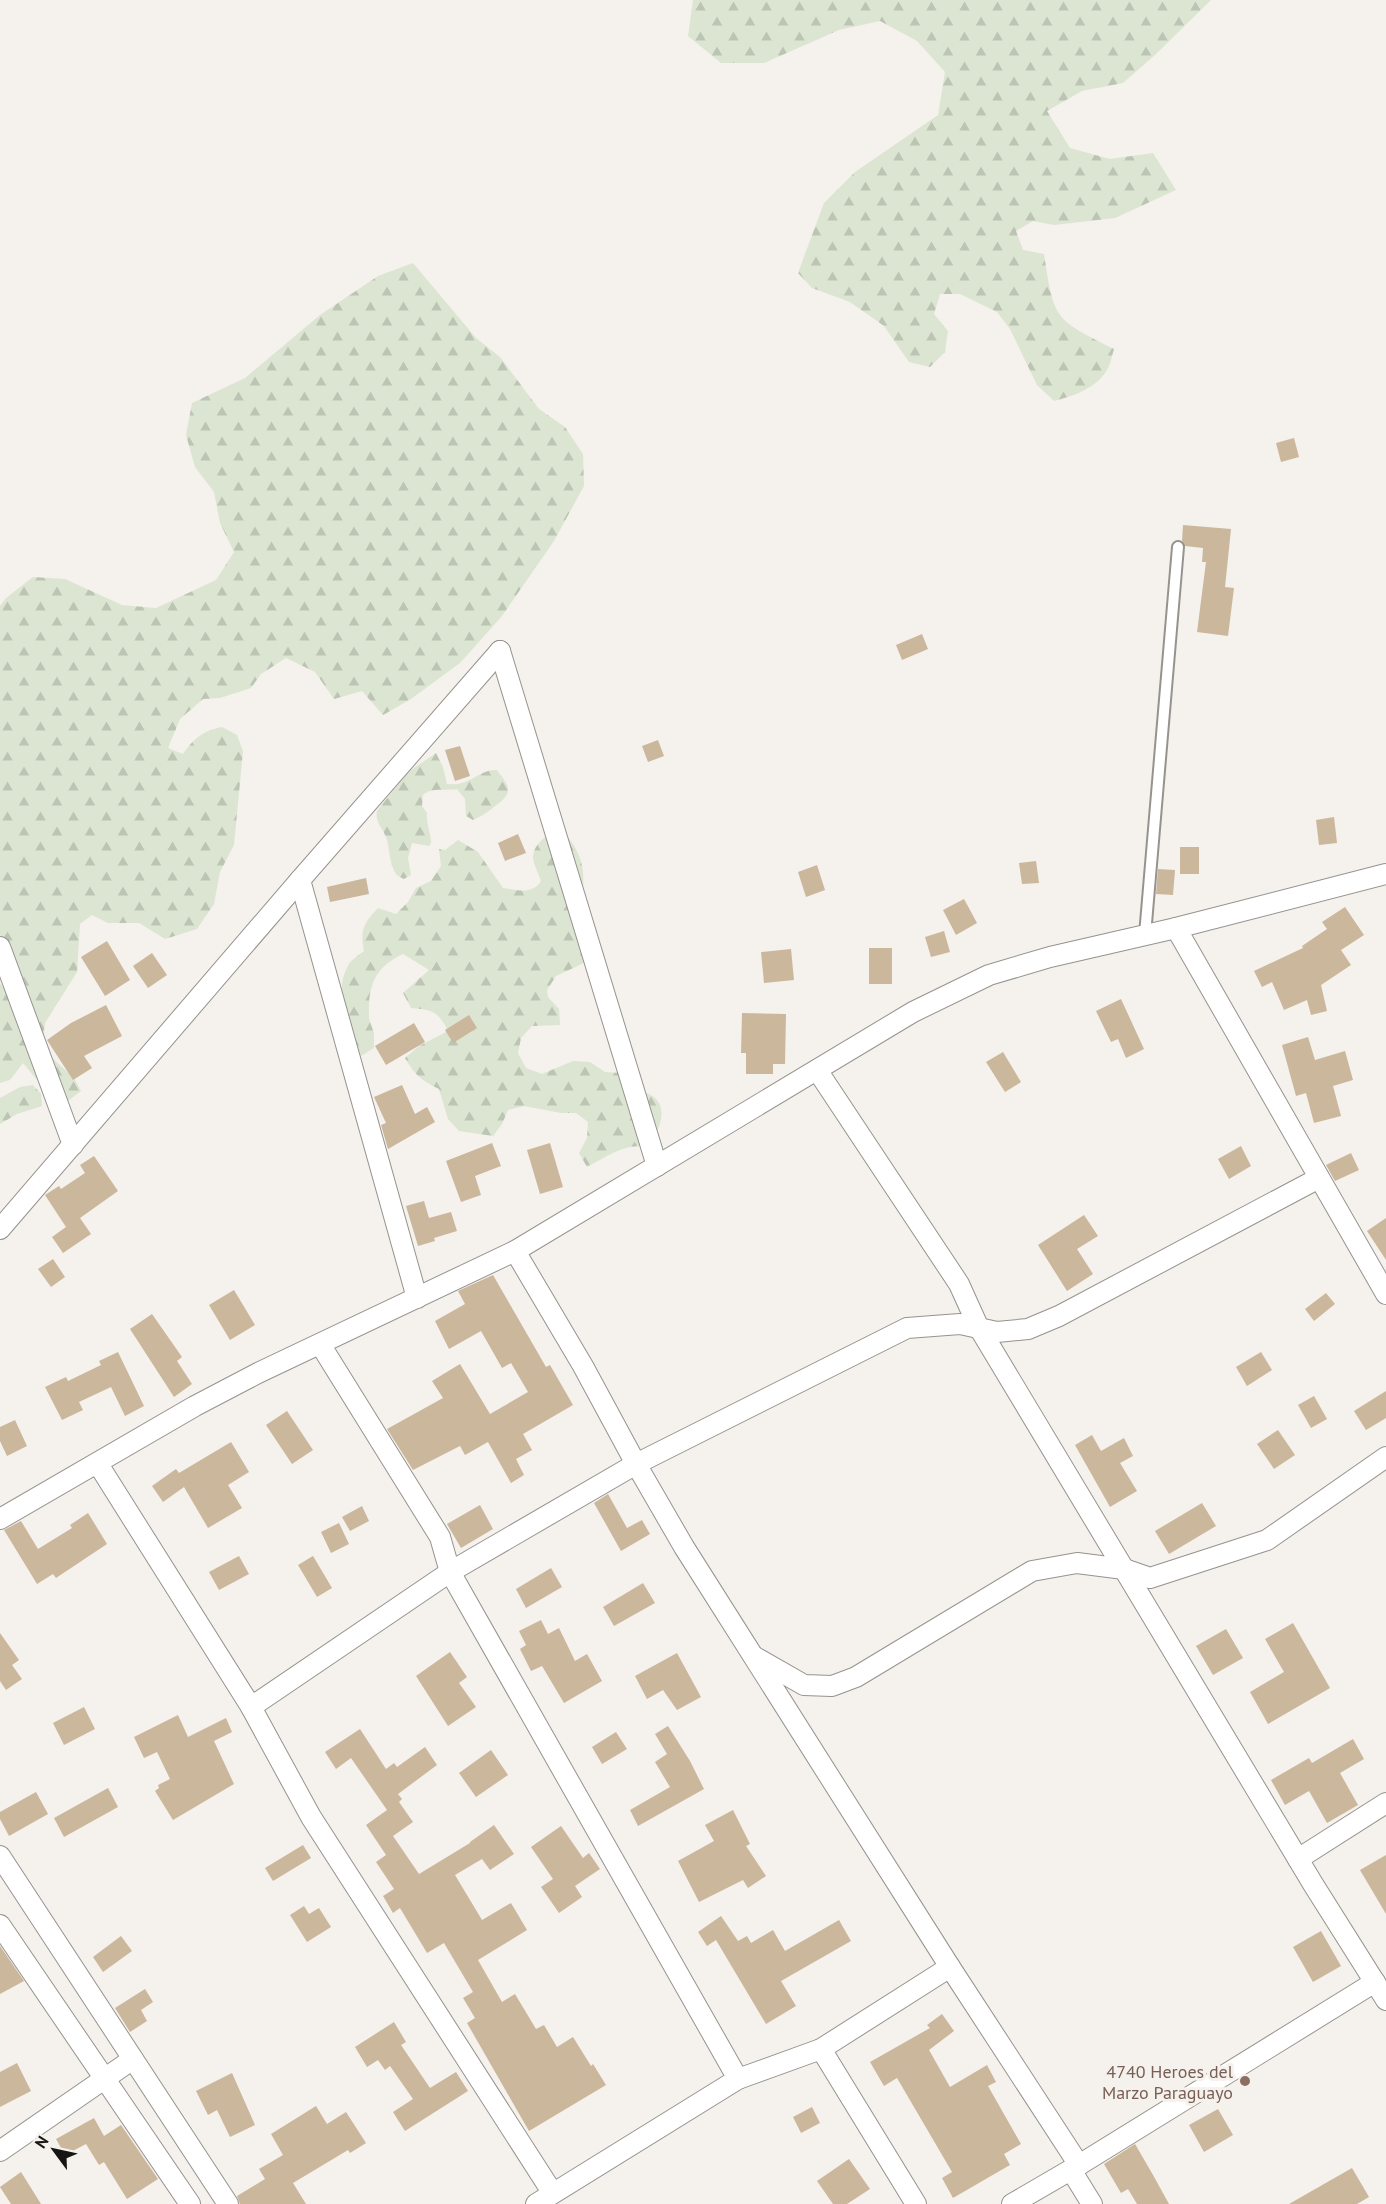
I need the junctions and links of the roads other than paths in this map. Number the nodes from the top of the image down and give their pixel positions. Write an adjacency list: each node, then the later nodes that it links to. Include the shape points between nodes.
1 (1178, 547): 5 (lane)
2 (1386, 874): 4 (street)
3 (300, 880): 8 (street); 9 (street, via 500,651); 14 (street)
4 (1176, 928): 5 (street); 10 (street)
5 (1145, 935): 7 (street, via 989,975 913,1012)
6 (0, 947): 8 (street)
7 (818, 1070): 9 (street); 15 (street, via 959,1284)
8 (73, 1145): 11 (street)
9 (657, 1166): 12 (street)
10 (1319, 1178): 13 (street); 15 (street, via 1059,1316 1028,1329 997,1332)
11 (0, 1229)
12 (515, 1251): 14 (street); 19 (street)
13 (1386, 1294)
14 (417, 1298): 16 (street)
15 (978, 1326): 19 (street, via 907,1328); 21 (street)
16 (320, 1344): 18 (street, via 195,1406); 22 (street, via 440,1537)
17 (1386, 1457): 21 (street, via 1267,1540 1150,1578)
18 (98, 1464): 20 (street); 24 (street)
19 (636, 1464): 22 (street); 23 (street)
20 (0, 1519)
21 (1124, 1569): 23 (street, via 1077,1563 1032,1571 856,1677 832,1686 804,1684); 27 (street)
22 (450, 1572): 24 (street); 35 (street)
23 (753, 1655): 29 (street)
24 (250, 1707): 38 (street, via 311,1817)
25 (1386, 1803): 27 (street)
26 (0, 1856): 33 (street)
27 (1298, 1859): 30 (street)
28 (0, 1924): 34 (street)
29 (950, 1967): 32 (street); 37 (street)
30 (1375, 1982): 31 (street); 37 (street)
31 (1386, 2000)
32 (821, 2049): 35 (street); 41 (street)
33 (133, 2059): 34 (street); 40 (street)
34 (105, 2079): 36 (street); 39 (street)
35 (738, 2079): 38 (street)
36 (0, 2151)
37 (1075, 2168): 42 (street); 43 (street)
38 (544, 2198)
39 (190, 2204)
40 (228, 2204)
41 (916, 2204)
42 (1012, 2204)
43 (1092, 2204)

